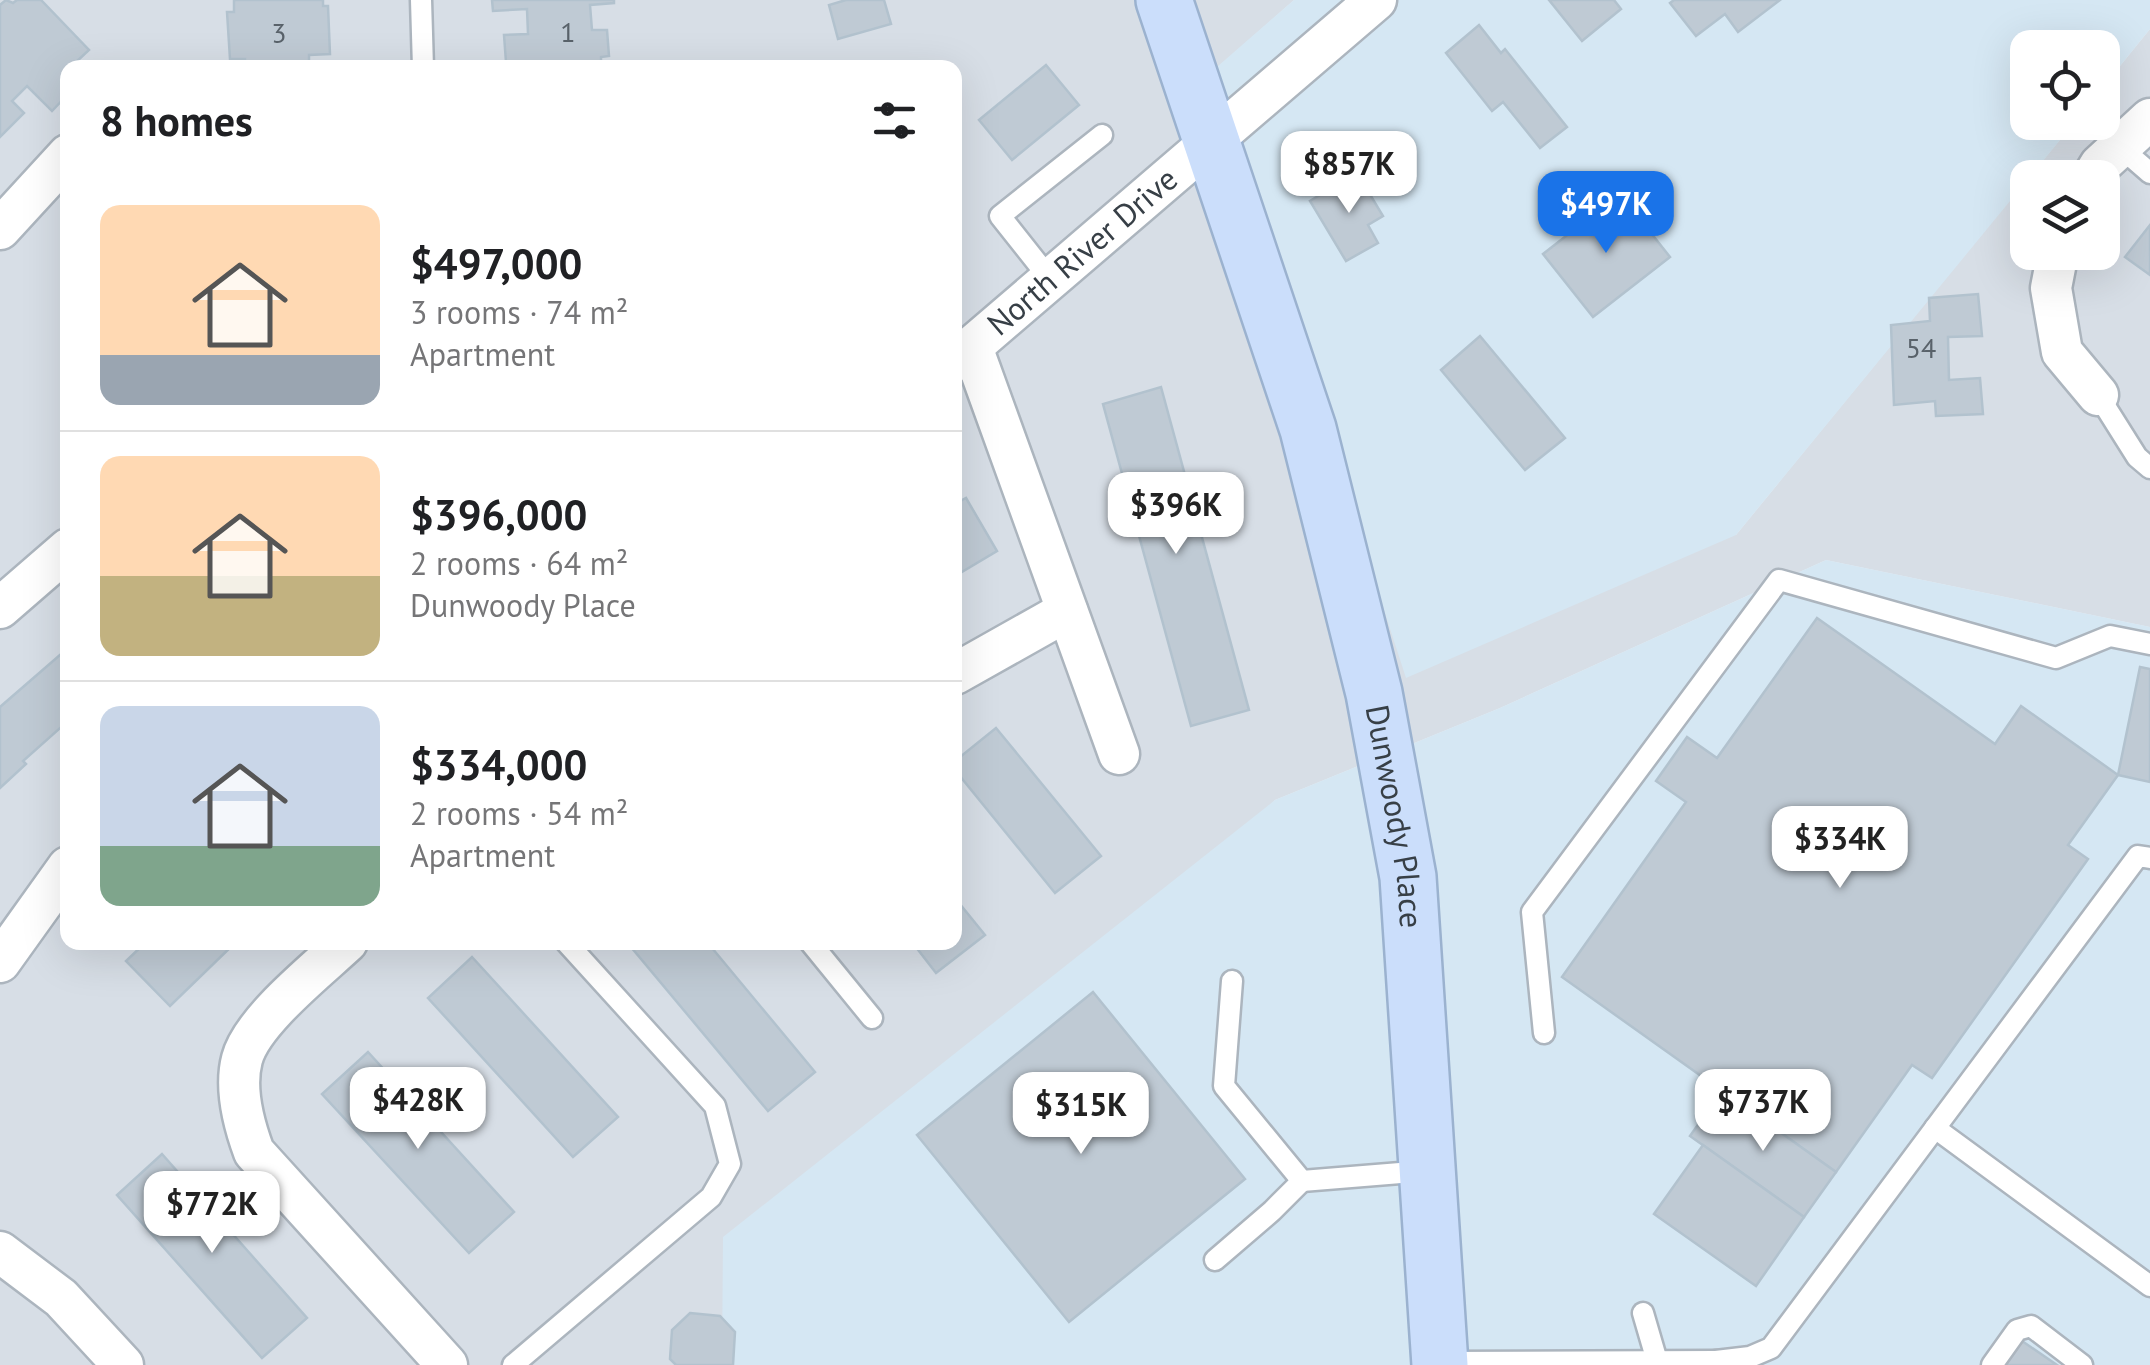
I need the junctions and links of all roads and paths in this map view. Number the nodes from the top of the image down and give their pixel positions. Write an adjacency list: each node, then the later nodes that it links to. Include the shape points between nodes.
1 (421, 0): 4 (lane)
2 (1164, 0): 7 (street, Dunwoody Place)
3 (1376, 0): 7 (street, North River Drive)
4 (423, 60)
5 (2150, 119): 8 (street)
6 (1102, 135): 14 (lane, via 1000,216)
7 (1210, 142): 14 (street, North River Drive); 34 (street, Dunwoody Place, via 1308,428 1374,694 1408,877)
8 (2120, 147): 9 (street); 11 (lane)
9 (2108, 160)
10 (60, 164): 12 (street)
11 (2150, 173)
12 (0, 229)
13 (2054, 270): 16 (street, via 2051,288 2062,352)
14 (1050, 279): 15 (street, North River Drive)
15 (964, 354): 20 (street)
16 (2098, 395): 17 (lane)
17 (2150, 468)
18 (60, 557): 19 (street)
19 (0, 608)
20 (1067, 610): 22 (street); 23 (street)
21 (2150, 644): 32 (lane, via 2110,636 2056,658 1779,580 1532,912)
22 (962, 670)
23 (1118, 754)
24 (2150, 858): 33 (lane, via 2138,856)
25 (60, 878): 29 (street)
26 (338, 950): 44 (street, via 269,1014 242,1059 241,1116 254,1152)
27 (573, 950): 45 (lane, via 715,1106 730,1164 711,1197)
28 (817, 950): 31 (lane)
29 (0, 962)
30 (1232, 981): 35 (lane, via 1224,1086)
31 (872, 1018)
32 (1544, 1032)
33 (1934, 1128): 38 (lane); 42 (lane, via 1771,1348)
34 (1428, 1170): 35 (lane); 41 (street, Dunwoody Place)
35 (1302, 1181): 37 (lane)
36 (0, 1252): 43 (street, via 60,1298)
37 (1215, 1260)
38 (2150, 1286)
39 (1643, 1313): 40 (lane)
40 (1657, 1361): 41 (lane); 42 (lane)
41 (1440, 1363)
42 (1716, 1363)
43 (123, 1365)
44 (447, 1365)
45 (513, 1365)
46 (1992, 1365): 47 (lane, via 2018,1330 2032,1326)
47 (2082, 1365)

